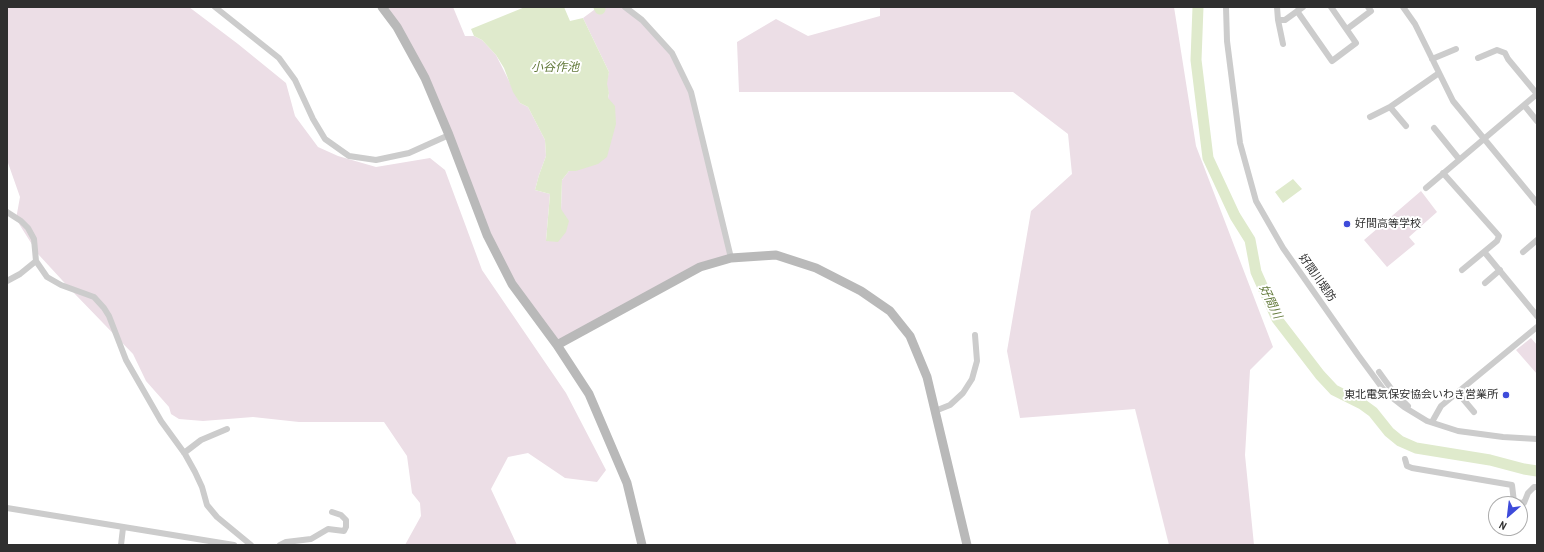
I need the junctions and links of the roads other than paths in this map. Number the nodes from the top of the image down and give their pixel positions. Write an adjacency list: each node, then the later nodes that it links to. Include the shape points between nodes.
1 (215, 7): 24 (street, via 279,58 295,80 325,139 349,156 376,160 409,153)
2 (382, 7): 24 (street, via 397,27 425,78)
3 (625, 7): 34 (street, via 642,20 672,53 691,92)
4 (1226, 7): 48 (street, 好間川堤防, via 1227,41 1240,143 1256,201 1283,248 1386,393)
5 (1277, 7): 11 (street)
6 (1303, 7): 10 (street)
7 (1331, 7): 12 (street)
8 (1368, 7): 12 (street, via 1371,11)
9 (1403, 7): 16 (street, via 1415,24)
10 (1298, 11): 11 (street, via 1285,20); 12 (street, via 1332,61 1356,42)
11 (1278, 20): 13 (street)
12 (1347, 28)
13 (1283, 44)
14 (1456, 49): 16 (street)
15 (1478, 58): 18 (street, via 1497,50 1505,53 1537,94)
16 (1432, 59): 17 (street)
17 (1438, 74): 19 (street); 25 (street, via 1453,101)
18 (1524, 105): 21 (street); 25 (street)
19 (1390, 107): 20 (street); 22 (street)
20 (1370, 117)
21 (1537, 121)
22 (1406, 126)
23 (1434, 128): 26 (street)
24 (449, 135): 43 (street, via 487,235 512,284)
25 (1483, 138): 26 (street); 29 (street)
26 (1459, 159): 27 (street)
27 (1444, 172): 28 (street); 36 (street, via 1499,236 1497,241)
28 (1426, 188)
29 (1537, 203)
30 (7, 212): 35 (street, via 28,228 34,239)
31 (1537, 240): 32 (street)
32 (1523, 252)
33 (1486, 254): 37 (street)
34 (731, 258): 43 (street, via 700,267); 46 (street, via 776,255 783,257 816,268 842,281 890,311 910,336 927,377)
35 (36, 261): 38 (street); 52 (street, via 51,280 94,297 101,303 138,382 161,422)
36 (1462, 270)
37 (1500, 270): 39 (street); 40 (street)
38 (7, 281)
39 (1485, 283)
40 (1537, 316)
41 (1537, 327): 45 (street)
42 (976, 335): 46 (street, via 977,361 972,379 963,393 950,405)
43 (557, 345): 62 (street, via 589,394 603,424 627,483)
44 (1379, 372): 48 (street)
45 (1458, 393): 47 (street); 49 (street, via 1441,406)
46 (935, 411): 63 (street)
47 (1474, 412)
48 (1414, 413): 49 (street, 好間川堤防)
49 (1432, 422): 51 (street, 好間川堤防, via 1458,432)
50 (227, 429): 52 (street, via 201,440)
51 (1537, 439)
52 (184, 453): 60 (street, via 200,481 210,510)
53 (1405, 459): 54 (street, via 1407,466 1412,468 1512,485 1514,502 1524,503 1528,492 1534,487)
54 (1537, 488)
55 (7, 508): 57 (street)
56 (332, 512): 61 (street, via 346,520 344,531 328,529 314,538)
57 (123, 528): 58 (street); 59 (street)
58 (121, 545)
59 (234, 545)
60 (251, 545)
61 (280, 545)
62 (642, 545)
63 (967, 545)

